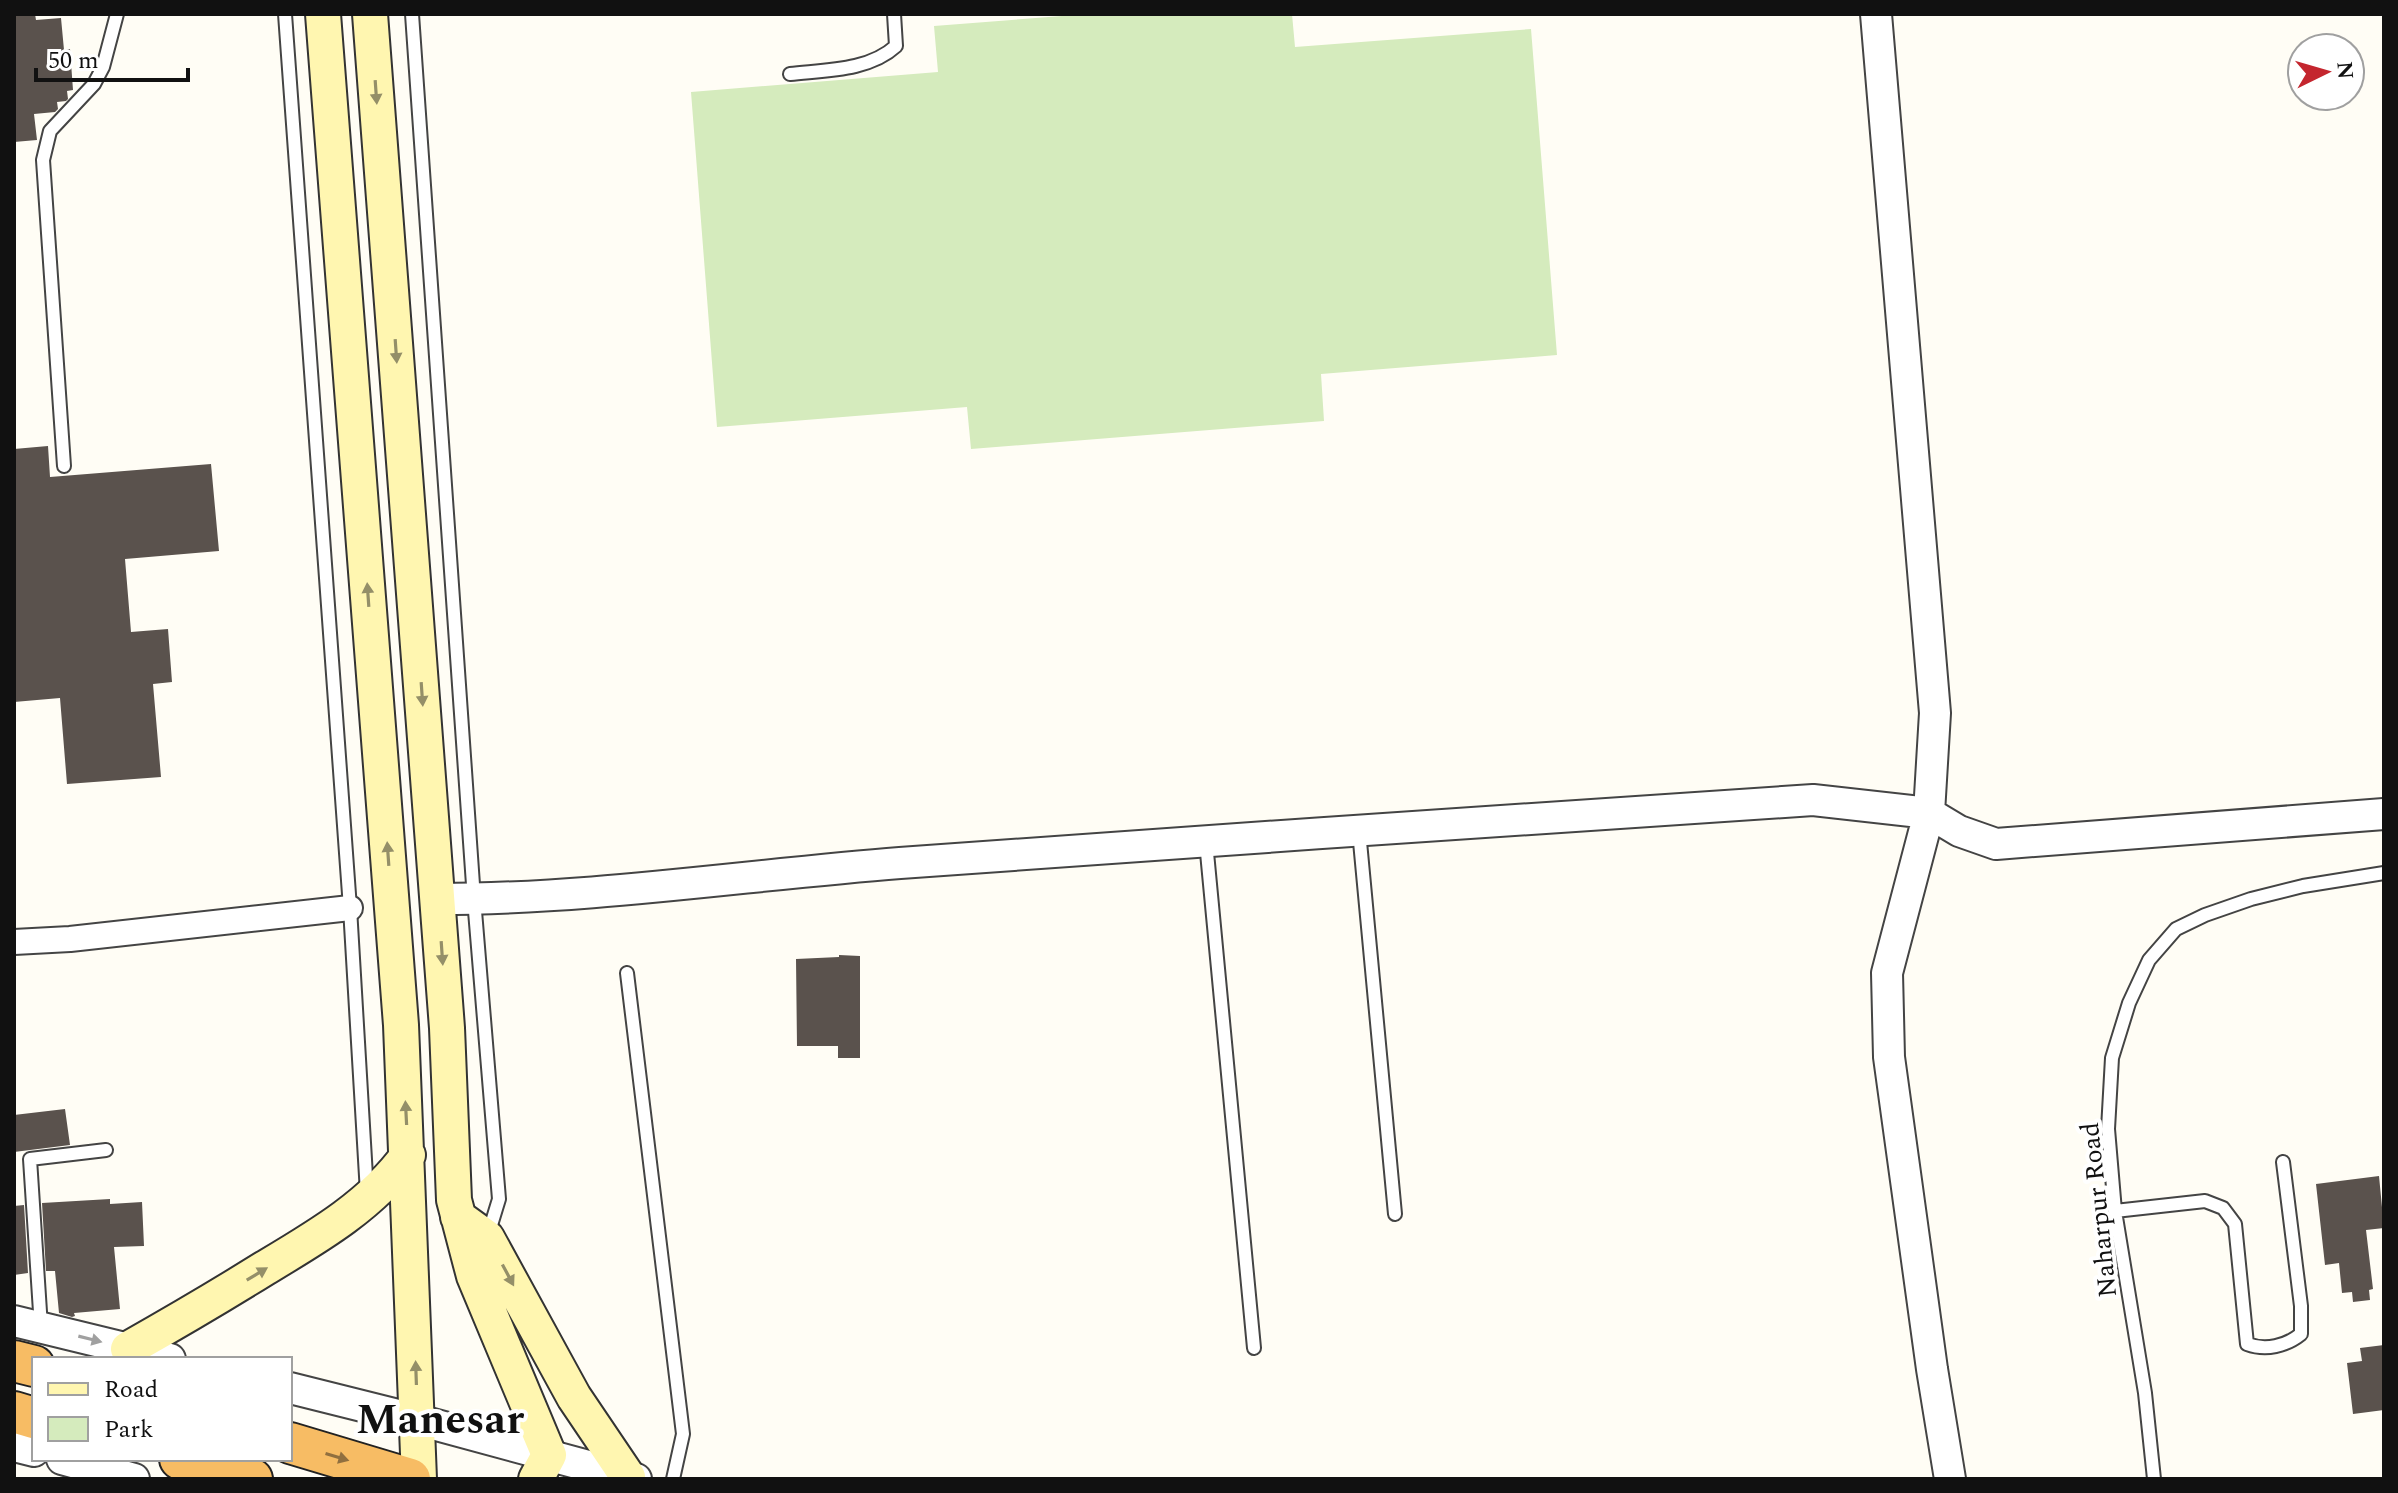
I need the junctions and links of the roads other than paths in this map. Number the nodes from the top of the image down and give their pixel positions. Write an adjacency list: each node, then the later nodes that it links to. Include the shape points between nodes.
1 (117, 14): 9 (lane, via 103,67 50,131 43,160)
2 (285, 14): 17 (lane)
3 (323, 14): 21 (main road, one-way to 3)
4 (370, 14): 15 (main road, one-way to 15)
5 (412, 14): 16 (lane)
6 (894, 14): 8 (lane, via 896,46 885,55 846,68)
7 (1876, 14): 10 (street, via 1935,713)
8 (790, 74)
9 (64, 466)
10 (1929, 813): 11 (street, via 1996,844); 12 (street, via 1813,800); 43 (street, via 1887,973 1889,1057)
11 (2384, 814)
12 (1359, 831): 13 (street); 25 (lane)
13 (1206, 842): 16 (street); 29 (lane)
14 (2384, 873): 24 (lane, Naharpur Road, via 2303,886 2205,915 2176,929 2149,960 2112,1058 2108,1129)
15 (438, 899): 16 (street); 26 (main road, one-way to 26)
16 (474, 899): 27 (lane, via 499,1199)
17 (350, 908): 18 (street); 23 (lane)
18 (14, 942)
19 (627, 973): 42 (lane, via 683,1434)
20 (106, 1150): 28 (lane, via 30,1159)
21 (408, 1155): 23 (main road); 33 (main road, one-way to 21)
22 (2283, 1162): 24 (lane, via 2301,1334 2273,1347 2247,1344 2235,1224 2223,1208 2205,1201)
23 (367, 1201): 30 (main road, one-way to 23)
24 (2115, 1211): 44 (lane, Naharpur Road)
25 (1395, 1214)
26 (458, 1217): 27 (main road); 37 (main road)
27 (487, 1238): 39 (main road, one-way to 39, via 574,1397)
28 (28, 1324): 30 (street, one-way to 30)
29 (1254, 1348)
30 (128, 1349): 31 (street)
31 (162, 1357)
32 (292, 1388): 33 (street)
33 (418, 1420): 37 (street); 38 (main road)
34 (292, 1444): 38 (highway, one-way to 38)
35 (69, 1461): 40 (street)
36 (187, 1461): 41 (highway)
37 (543, 1467): 39 (street)
38 (404, 1477)
39 (630, 1478)
40 (134, 1479)
41 (252, 1479)
42 (673, 1479)
43 (1950, 1479)
44 (2154, 1479)

